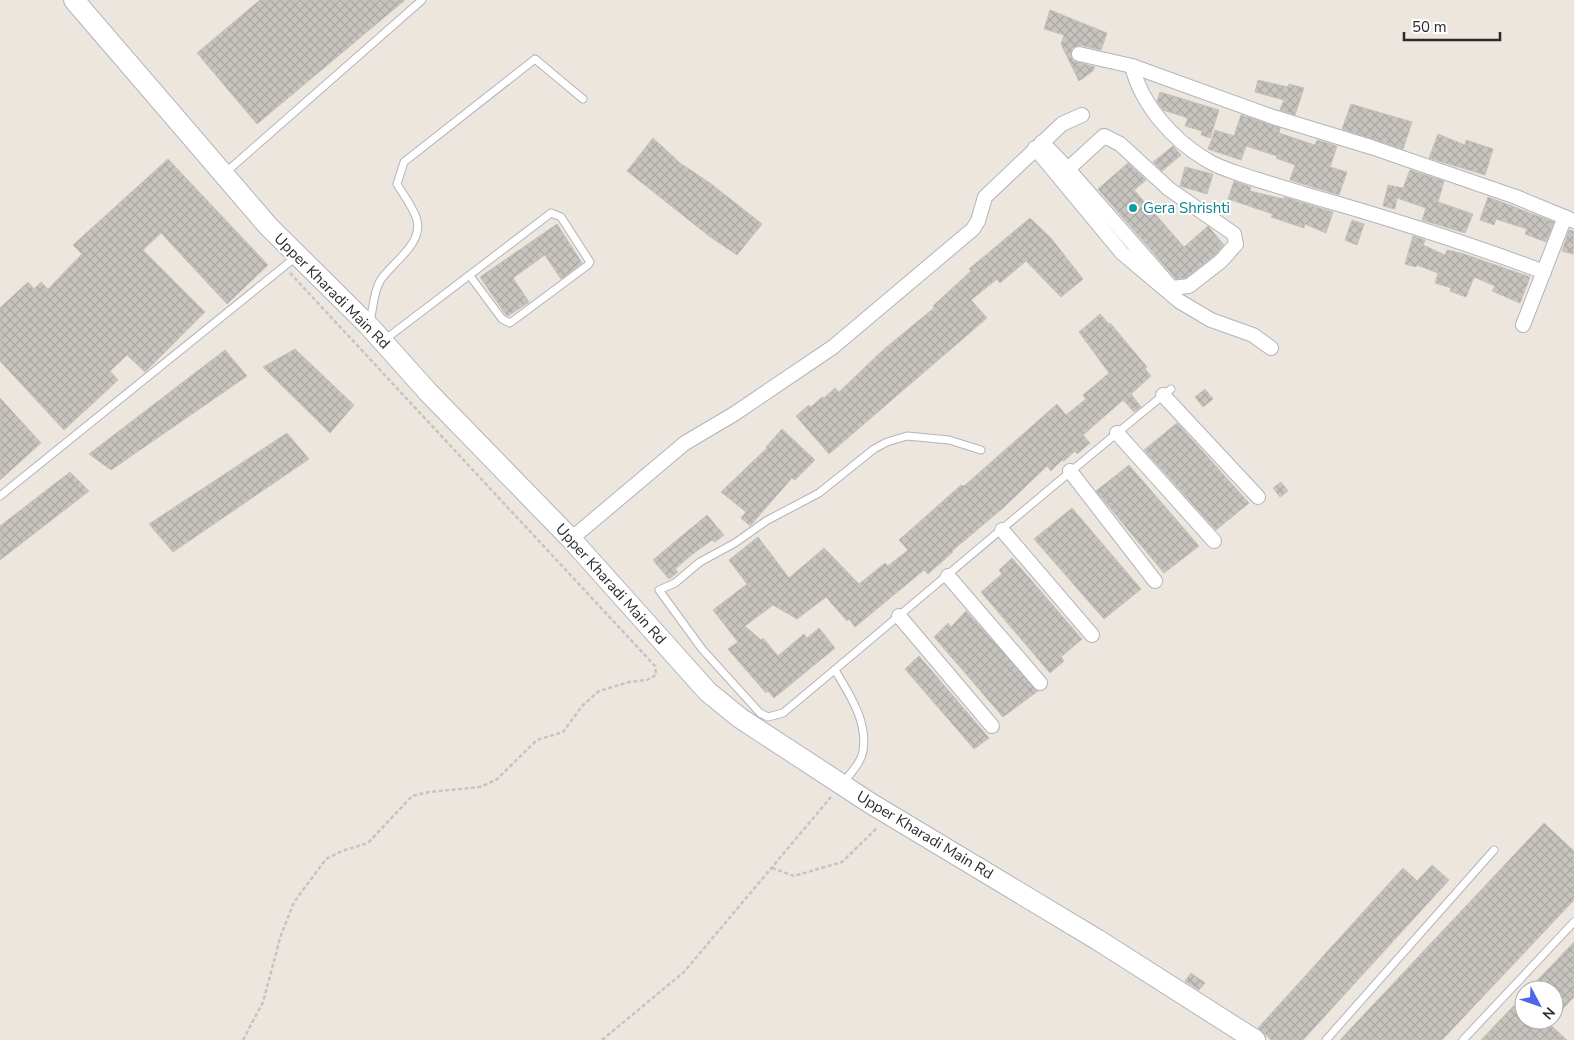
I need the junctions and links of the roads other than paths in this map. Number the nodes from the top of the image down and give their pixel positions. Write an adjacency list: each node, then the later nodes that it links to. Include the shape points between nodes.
1 (74, 0): 9 (street, Upper Kharadi Main Rd)
2 (422, 0): 9 (lane)
3 (1079, 54): 4 (street)
4 (1132, 66): 10 (street, via 1273,117 1516,197); 12 (street, via 1138,87 1150,107 1180,140 1206,160 1300,194 1400,221)
5 (583, 99): 15 (lane, via 535,59 404,162 397,184 417,218 418,228 408,249 378,285)
6 (1082, 115): 7 (street, via 1062,124)
7 (1039, 145): 8 (street); 17 (street, via 1122,253 1179,302 1211,320 1253,335); 25 (street, via 985,197 973,229 833,347 685,443)
8 (1068, 168): 8 (street, via 1104,136 1120,144 1169,189 1234,234 1236,244 1189,286 1172,288)
9 (224, 173): 11 (street, Upper Kharadi Main Rd, via 269,227)
10 (1569, 219): 12 (street)
11 (291, 261): 15 (street, Upper Kharadi Main Rd); 22 (lane)
12 (1544, 272): 14 (street)
13 (470, 276): 13 (lane, via 551,213 561,216 590,262 510,323 502,319); 16 (lane)
14 (1523, 325)
15 (370, 326): 16 (street, Upper Kharadi Main Rd)
16 (383, 341): 25 (street, Upper Kharadi Main Rd)
17 (1271, 348)
18 (1167, 392): 19 (lane); 23 (street)
19 (1117, 433): 21 (lane); 26 (street)
20 (981, 450): 31 (lane, via 948,440 907,436 887,442 819,492 766,521 700,562 675,583 659,590 702,649 760,713 768,717 783,713)
21 (1070, 471): 24 (lane, via 1028,504); 28 (street)
22 (0, 496)
23 (1258, 497)
24 (1002, 530): 27 (lane); 30 (street)
25 (570, 539): 34 (street, Upper Kharadi Main Rd, via 708,692 740,718)
26 (1214, 541)
27 (948, 576): 29 (lane); 32 (street)
28 (1155, 581)
29 (899, 616): 31 (lane); 33 (street)
30 (1092, 635)
31 (835, 670): 34 (lane, via 853,700 863,734 863,752 856,767)
32 (1040, 683)
33 (992, 726)
34 (841, 784): 37 (street, Upper Kharadi Main Rd)
35 (1494, 850): 38 (lane)
36 (1574, 922): 39 (lane)
37 (1255, 1040)
38 (1326, 1040)
39 (1463, 1040)

